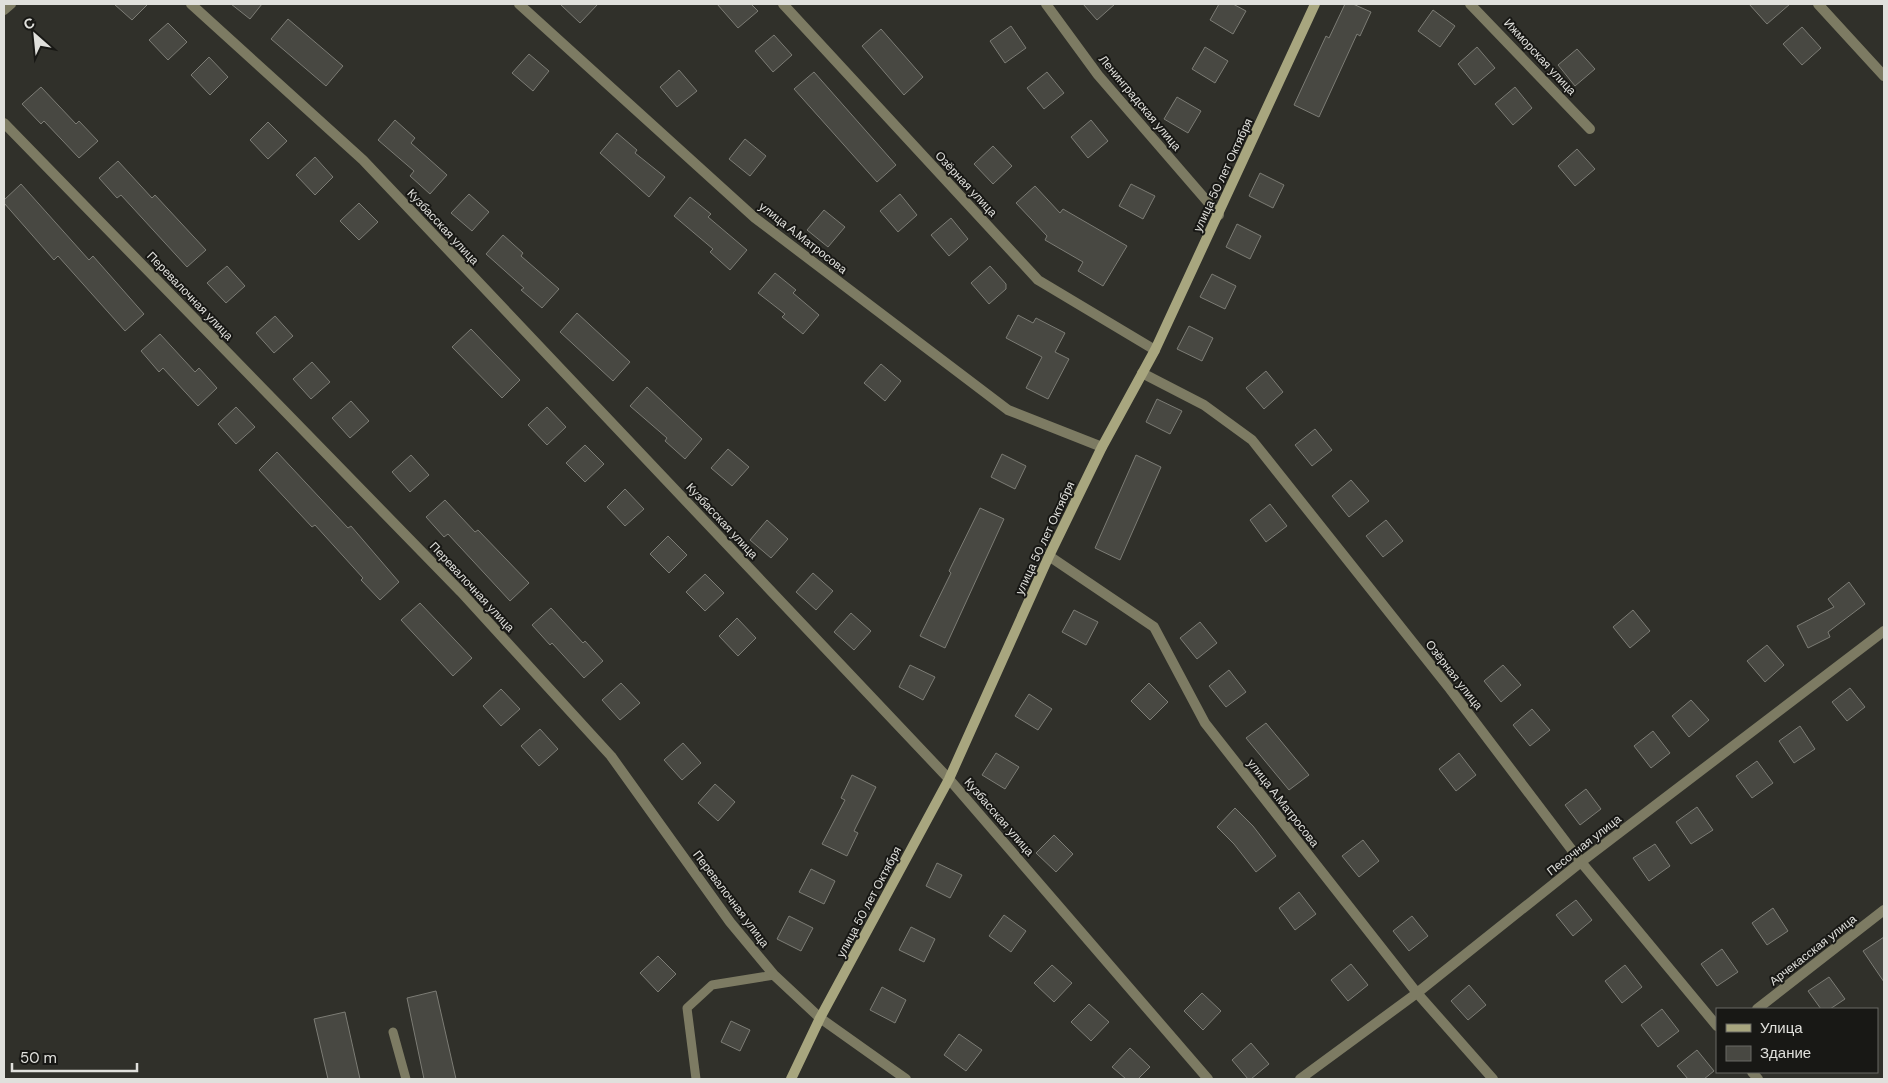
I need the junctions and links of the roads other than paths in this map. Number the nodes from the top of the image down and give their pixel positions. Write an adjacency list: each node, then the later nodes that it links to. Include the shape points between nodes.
1 (11, 4): 9 (street)
2 (191, 4): 19 (street, Кузбасская улица, via 363,160)
3 (519, 4): 16 (street, улица А.Матросова, via 755,218 818,266 1008,410)
4 (783, 4): 14 (street, Озёрная улица, via 1038,280)
5 (1046, 4): 13 (street, Ленинградская улица, via 1098,75)
6 (1315, 4): 13 (main road, улица 50 лет Октября)
7 (1470, 4): 12 (street, Ижморская улица)
8 (1818, 4): 10 (street)
9 (4, 10)
10 (1884, 76)
11 (4, 123): 22 (street, Перевалочная улица, via 461,592 611,756 730,922)
12 (1590, 129)
13 (1219, 215): 14 (main road, улица 50 лет Октября)
14 (1155, 350): 15 (main road, улица 50 лет Октября)
15 (1142, 373): 16 (main road, улица 50 лет Октября); 20 (street, Озёрная улица, via 1204,405 1252,440 1450,689)
16 (1102, 447): 17 (main road, улица 50 лет Октября)
17 (1049, 556): 19 (main road, улица 50 лет Октября); 23 (street, улица А.Матросова, via 1154,627 1205,723)
18 (1884, 631): 20 (street, Песочная улица)
19 (950, 779): 25 (main road, улица 50 лет Октября); 32 (street, Кузбасская улица)
20 (1581, 862): 23 (street, Песочная улица); 26 (street, Озёрная улица)
21 (1884, 910): 24 (street, Арчекасская улица)
22 (774, 975): 25 (street, Перевалочная улица); 29 (lane, via 712,984 687,1008)
23 (1417, 993): 33 (street, Песочная улица); 34 (street, улица А.Матросова)
24 (1759, 1008)
25 (820, 1018): 30 (main road, улица 50 лет Октября); 31 (street, Перевалочная улица)
26 (1716, 1025)
27 (392, 1032): 28 (lane)
28 (406, 1079)
29 (696, 1079)
30 (791, 1079)
31 (906, 1079)
32 (1208, 1079)
33 (1300, 1079)
34 (1493, 1079)

